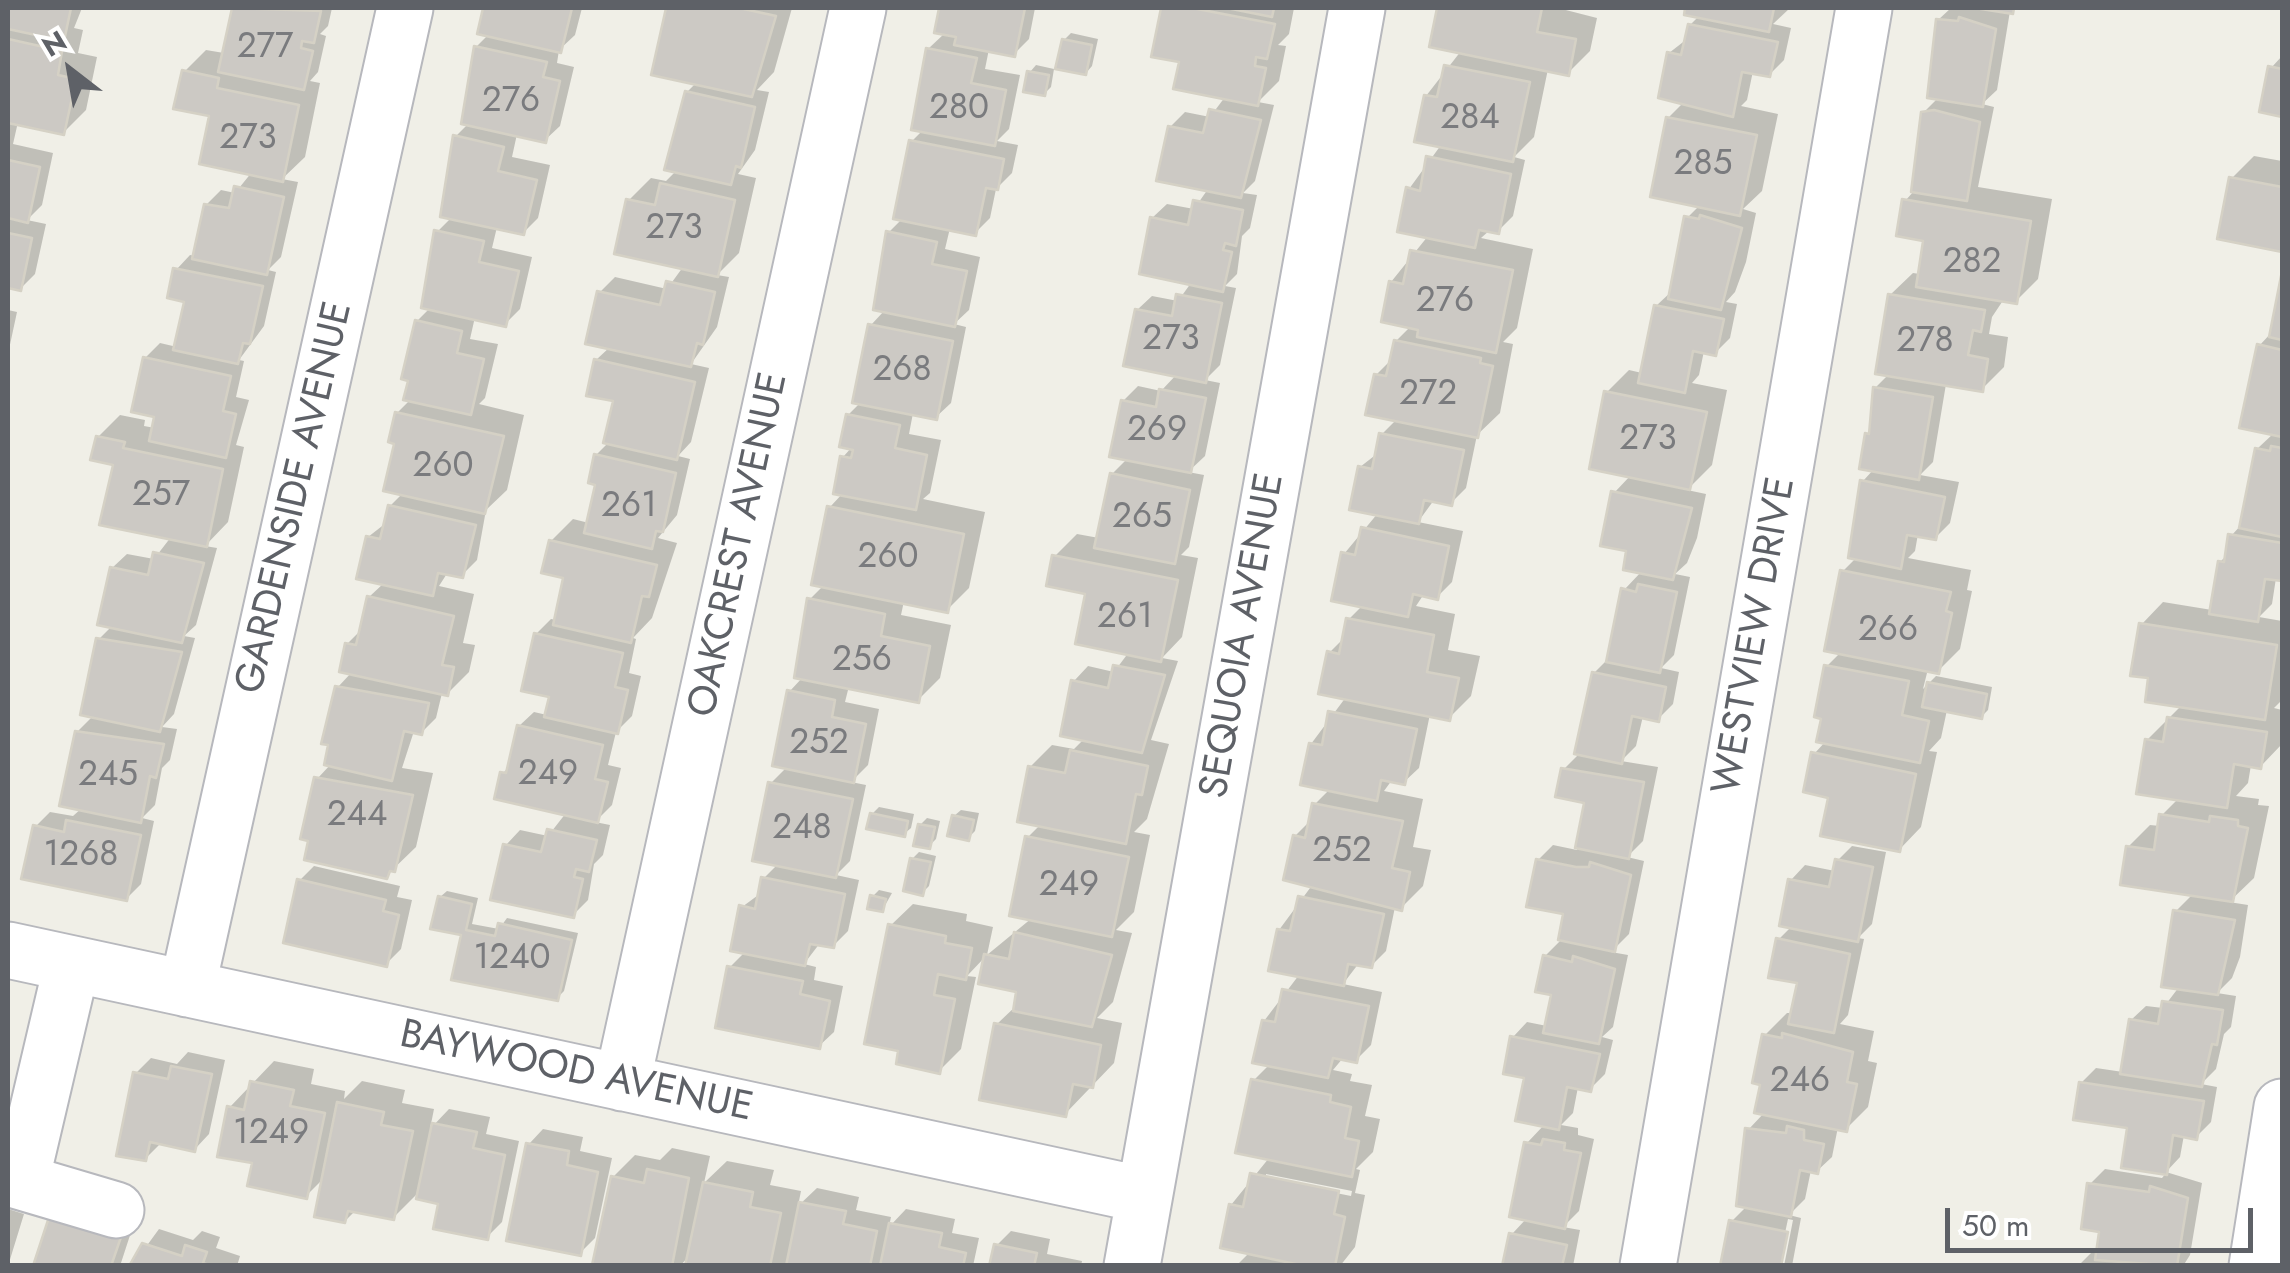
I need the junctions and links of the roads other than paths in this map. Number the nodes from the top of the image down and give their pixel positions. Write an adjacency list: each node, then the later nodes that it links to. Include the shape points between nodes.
1 (405, 8): 7 (street, GARDENSIDE AVENUE)
2 (858, 8): 8 (street, OAKCREST AVENUE)
3 (1357, 8): 11 (street, SEQUOIA AVENUE)
4 (1864, 8): 14 (street, WESTVIEW DRIVE)
5 (8, 950): 6 (street, BAYWOOD AVENUE)
6 (72, 964): 7 (street, BAYWOOD AVENUE); 10 (street)
7 (187, 988): 8 (street, BAYWOOD AVENUE)
8 (622, 1083): 11 (street, BAYWOOD AVENUE)
9 (2282, 1107): 15 (street)
10 (14, 1179): 12 (street)
11 (1144, 1196): 13 (street, SEQUOIA AVENUE)
12 (116, 1210)
13 (1132, 1266)
14 (1648, 1266)
15 (2257, 1266)

